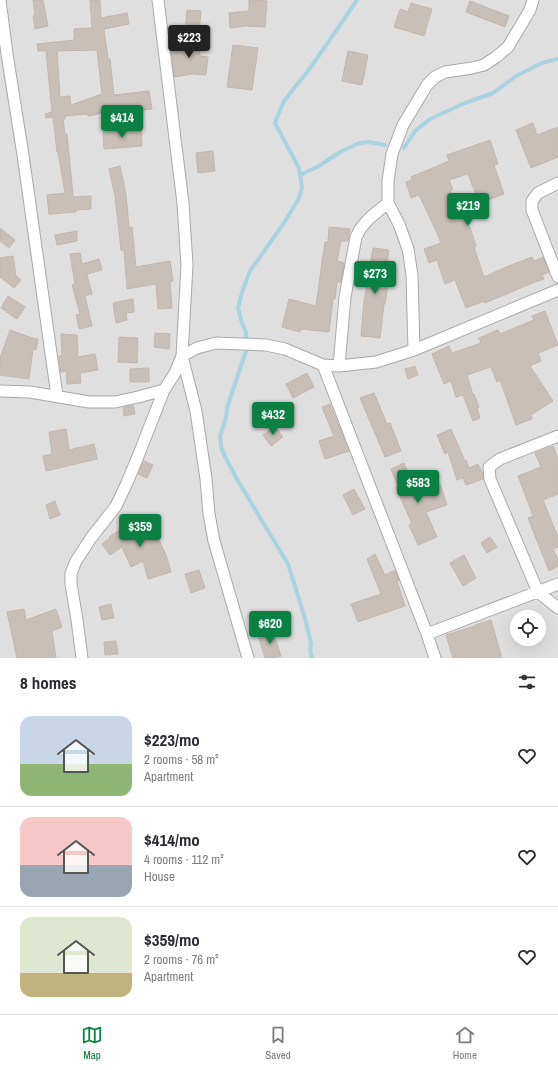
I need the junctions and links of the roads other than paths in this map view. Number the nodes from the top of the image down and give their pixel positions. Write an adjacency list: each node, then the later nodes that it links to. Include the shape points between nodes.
1 (0, 0): 14 (street)
2 (158, 0): 9 (street, via 183,203 187,265)
3 (532, 0): 5 (street, via 530,10 508,47 496,57 484,65 445,72 427,85 403,125 392,154)
4 (558, 183): 6 (street, via 538,193 532,201 532,210)
5 (388, 203): 8 (street, via 408,249 412,275); 11 (street, via 368,220 356,237 345,297)
6 (558, 277)
7 (558, 290): 8 (street)
8 (414, 350): 11 (street, via 376,362)
9 (182, 356): 10 (street, via 197,348 216,343 266,345); 12 (street); 21 (street, via 196,411 214,540)
10 (323, 365): 11 (street); 19 (street)
11 (340, 366)
12 (164, 390): 14 (street, via 115,402 89,402); 20 (street, via 116,506 91,538 71,573)
13 (0, 391): 14 (street)
14 (57, 396)
15 (558, 436): 17 (street, via 500,459 489,467 490,479)
16 (558, 584): 17 (street)
17 (538, 592): 18 (street); 19 (street)
18 (558, 608)
19 (427, 634): 22 (street)
20 (82, 658)
21 (248, 658)
22 (435, 658)

